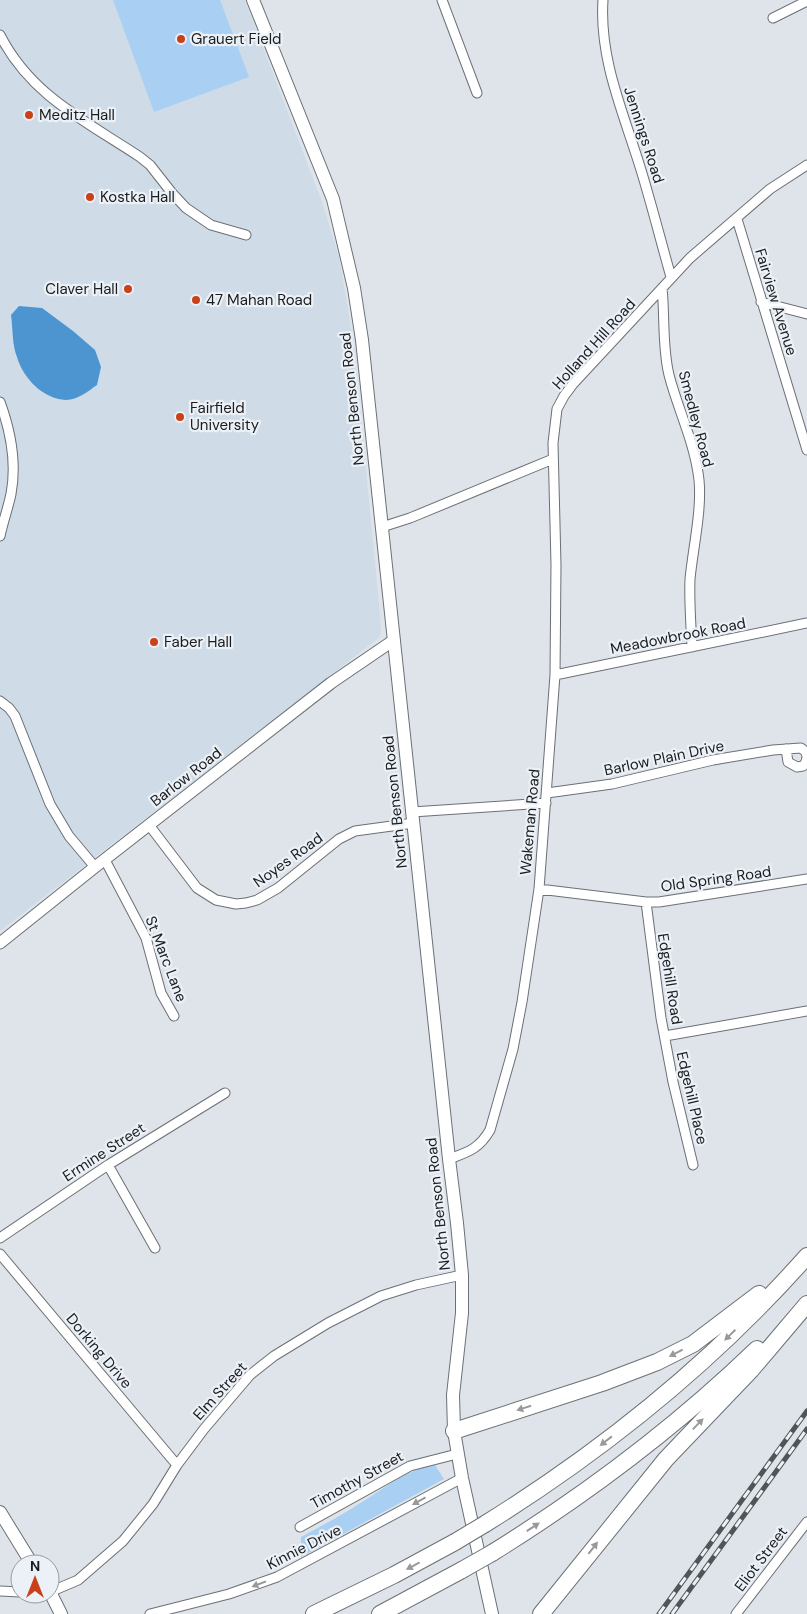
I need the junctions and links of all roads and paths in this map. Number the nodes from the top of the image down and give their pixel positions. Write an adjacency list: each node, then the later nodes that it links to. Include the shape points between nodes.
1 (253, 0): 18 (main road, North Benson Road, via 332,199 344,245 362,340)
2 (442, 0): 7 (street)
3 (603, 0): 11 (street, Jennings Road, via 603,41 608,68 642,172)
4 (807, 1): 5 (street)
5 (773, 18)
6 (0, 35): 10 (street, via 18,66 33,82 63,107 150,165 186,208 211,225)
7 (477, 93)
8 (806, 168): 9 (street, Holland Hill Road, via 777,184)
9 (737, 219): 11 (street, Holland Hill Road); 13 (street, Fairview Avenue)
10 (246, 235)
11 (671, 277): 12 (street, Holland Hill Road)
12 (662, 288): 17 (street, Holland Hill Road, via 564,396 557,409); 22 (street, Smedley Road, via 669,375 692,446 699,481 690,581)
13 (761, 302): 14 (street); 16 (street, Fairview Avenue)
14 (807, 314)
15 (0, 402): 19 (street, via 11,439 14,468 11,495)
16 (807, 450)
17 (553, 459): 18 (street); 23 (street, Wakeman Road)
18 (382, 527): 21 (main road, North Benson Road)
19 (0, 536)
20 (807, 623): 22 (street, Meadowbrook Road)
21 (394, 640): 29 (main road, North Benson Road); 30 (street, Barlow Road, via 332,683)
22 (692, 647): 23 (street, Meadowbrook Road)
23 (555, 675): 27 (street, Wakeman Road)
24 (0, 701): 32 (street, via 16,716 50,804 69,836)
25 (786, 749): 26 (street, Barlow Plain Drive, via 801,748); 26 (street, Barlow Plain Drive, via 792,766 803,766); 27 (street, Barlow Plain Drive, via 714,760 592,788)
26 (807, 757)
27 (547, 792): 28 (street, Wakeman Road)
28 (546, 803): 29 (street, Noyes Road); 34 (street, Wakeman Road)
29 (413, 818): 30 (street, Noyes Road, via 355,831 339,839 278,888 257,900 236,904 216,900 197,888); 41 (main road, North Benson Road)
30 (149, 825): 31 (street, Barlow Road)
31 (105, 860): 32 (street, Barlow Road); 38 (street, St Marc Lane, via 146,938 161,992)
32 (94, 867): 36 (street, Barlow Road)
33 (807, 879): 35 (street, Old Spring Road, via 679,900)
34 (539, 889): 35 (street, Old Spring Road); 41 (street, Wakeman Road, via 513,1049 490,1130 478,1146)
35 (646, 902): 39 (street, Edgehill Road)
36 (0, 944)
37 (807, 1011): 39 (street, Edgehill Road)
38 (174, 1016)
39 (665, 1036): 43 (street, Edgehill Place)
40 (225, 1093): 42 (street, Ermine Street)
41 (449, 1159): 48 (main road, North Benson Road)
42 (108, 1164): 44 (street, Ermine Street); 45 (street)
43 (693, 1165)
44 (0, 1238)
45 (155, 1248)
46 (0, 1254): 53 (street, Dorking Drive)
47 (804, 1260): 51 (highway, one-way to 51, via 711,1332 675,1354 602,1383); 62 (highway, one-way to 62, bridge, via 728,1337 651,1405 570,1468 455,1542 394,1576)
48 (462, 1275): 51 (main road, North Benson Road, via 462,1314 453,1395); 53 (street, Elm Street, via 381,1296 274,1356 250,1375)
49 (807, 1298): 63 (highway, one-way to 49, bridge, via 492,1553 570,1502 641,1449 728,1376)
50 (807, 1304): 59 (highway, one-way to 50, via 666,1458 751,1370)
51 (454, 1431): 52 (main road, North Benson Road)
52 (457, 1454): 54 (main road, North Benson Road); 57 (street, Timothy Street, via 410,1466)
53 (177, 1465): 60 (street, Elm Street, via 154,1504 123,1541 78,1580)
54 (462, 1478): 61 (street, Kinnie Drive, one-way to 61, via 277,1577 229,1594); 64 (main road, North Benson Road)
55 (0, 1512): 58 (main road)
56 (807, 1522): 67 (street, Eliot Street)
57 (300, 1527)
58 (26, 1554)
59 (578, 1568): 65 (highway); 66 (highway)
60 (60, 1588)
61 (150, 1614)
62 (314, 1614)
63 (380, 1614)
64 (492, 1614)
65 (541, 1614)
66 (549, 1614)
67 (736, 1614)

